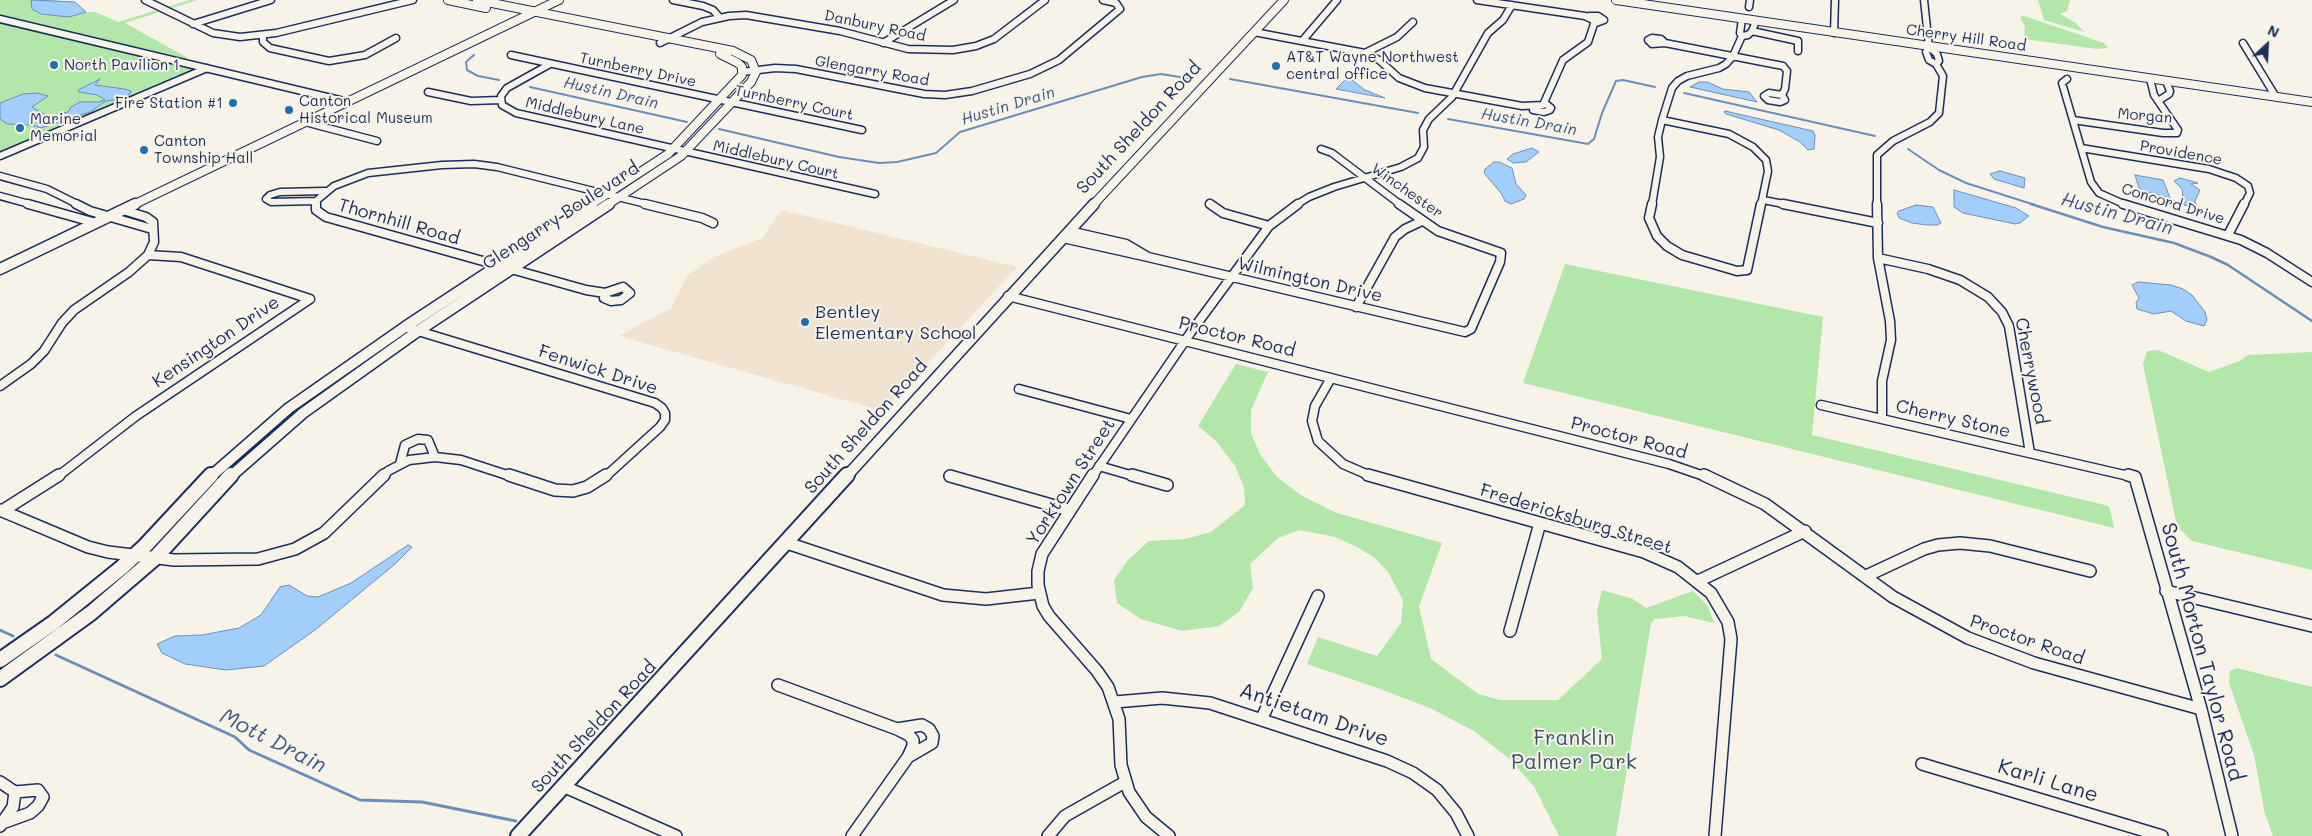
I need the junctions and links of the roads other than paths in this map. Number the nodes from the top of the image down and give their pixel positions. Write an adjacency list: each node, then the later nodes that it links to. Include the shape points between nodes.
1 (144, 0): 30 (street)
2 (271, 0): 30 (street)
3 (413, 0): 34 (street)
4 (448, 0): 18 (street)
5 (477, 0): 22 (street)
6 (559, 0): 22 (street)
7 (673, 0): 24 (street, via 709,8)
8 (954, 0): 39 (street)
9 (1045, 0): 39 (street, Danbury Road, via 998,36 976,46 929,51)
10 (1103, 0): 51 (street, Glengarry Road, via 1116,3 1119,10 1051,65 966,93 924,94 799,70)
11 (1284, 0): 31 (street, South Sheldon Road)
12 (1338, 0): 38 (street)
13 (1478, 0): 20 (street)
14 (1616, 0): 19 (street, Cherry Hill Road)
15 (1750, 0): 21 (street)
16 (1835, 0): 33 (street)
17 (1924, 0): 42 (street)
18 (465, 2): 22 (street)
19 (1663, 3): 26 (street, Cherry Hill Road)
20 (1512, 5): 23 (street); 57 (street, via 1503,20 1488,33)
21 (1749, 8)
22 (530, 14): 37 (street); 63 (street)
23 (1585, 16): 27 (street); 27 (street, via 1604,20)
24 (720, 18): 37 (street, Danbury Road, via 696,24); 39 (street, Danbury Road, via 761,16)
25 (0, 19): 50 (street)
26 (1742, 19): 28 (street, Cherry Hill Road); 35 (street)
27 (1595, 21): 66 (street, via 1588,42 1563,60)
28 (1756, 21): 32 (street); 33 (street, Cherry Hill Road)
29 (1413, 22): 45 (street, via 1397,37)
30 (193, 24): 34 (street, via 222,36)
31 (1254, 32): 38 (street); 96 (street, South Sheldon Road)
32 (1752, 32): 35 (street); 44 (street, via 1798,41)
33 (1834, 33): 42 (street, Cherry Hill Road)
34 (263, 35): 36 (street, via 263,42 270,48 329,61 365,55)
35 (1742, 36): 47 (street)
36 (396, 38)
37 (665, 40): 43 (street)
38 (1303, 40): 45 (street)
39 (883, 42)
40 (1665, 43): 47 (street)
41 (2243, 43): 59 (street)
42 (1929, 46): 49 (street, Cherry Stone, via 1937,54 1939,61); 49 (street, Cherry Stone, via 1926,52 1929,60); 54 (street, Cherry Hill Road)
43 (719, 51): 51 (street, via 746,56); 52 (street, via 742,68)
44 (1798, 51)
45 (1365, 52): 57 (street, via 1405,81)
46 (511, 55): 48 (street, Turnberry Drive)
47 (1733, 56): 58 (street, via 1785,68); 68 (street, via 1719,68 1678,81 1670,93)
48 (550, 64): 60 (street, Middlebury Lane, via 507,88); 61 (street, Turnberry Drive)
49 (1936, 64): 93 (street, Cherry Stone, via 1943,76 1939,113 1930,122 1893,141 1877,155)
50 (208, 68): 63 (street); 77 (street)
51 (756, 70): 52 (street, Glengarry Road); 64 (street, Glengarry Boulevard, via 751,82)
52 (742, 72): 61 (street, Glengarry Boulevard, via 739,81)
53 (2067, 79): 69 (street, Concord Drive, via 2062,83)
54 (2150, 79): 55 (street, Cherry Hill Road); 62 (street)
55 (2166, 81): 59 (street, Cherry Hill Road); 62 (street, via 2169,94)
56 (428, 92): 60 (street, via 471,101)
57 (1454, 94): 67 (street); 79 (street, Yorktown Street, via 1425,125 1422,134 1424,147 1418,158 1401,167)
58 (1782, 95)
59 (2276, 97): 65 (street, Cherry Hill Road)
60 (500, 100): 74 (street, Middlebury Lane, via 505,108 516,113)
61 (720, 100): 64 (street, Turnberry Court); 74 (street, Glengarry Boulevard)
62 (2158, 101): 69 (street, Morgan, via 2177,133 2163,134)
63 (348, 102): 70 (street)
64 (732, 102): 71 (street, Turnberry Court); 76 (street, Glengarry Boulevard)
65 (2312, 102)
66 (1545, 104): 67 (street); 67 (street, via 1551,108 1547,111)
67 (1530, 107)
68 (1662, 120): 85 (street, via 1719,131 1753,147 1768,165); 85 (street, via 1656,187 1649,214 1653,230 1667,246 1688,258 1743,271 1748,268)
69 (2073, 120): 73 (street, Concord Drive)
70 (305, 122): 72 (street); 88 (street)
71 (862, 130)
72 (377, 141)
73 (2081, 148): 97 (street, Concord Drive, via 2092,186 2106,197); 97 (street, Providence, via 2210,169 2241,181 2248,186 2250,194)
74 (673, 149): 76 (street, Middlebury Court); 81 (street, Glengarry Boulevard)
75 (1321, 149): 79 (street, Winchester, via 1332,153)
76 (685, 152): 82 (street, Middlebury Court); 84 (street, Glengarry Boulevard)
77 (0, 156)
78 (0, 176): 89 (street, via 47,189 90,211)
79 (1364, 178): 90 (street, Winchester); 94 (street, Yorktown Street, via 1309,197)
80 (325, 191): 81 (street, via 355,177 395,170 482,164); 86 (street, Thornhill Road); 86 (street, via 280,192 266,199 271,202)
81 (608, 194): 84 (street); 100 (street, Glengarry Boulevard)
82 (875, 194)
83 (0, 196): 91 (street)
84 (620, 197): 92 (street); 102 (street, Glengarry Boulevard)
85 (1763, 200): 93 (street)
86 (316, 201): 100 (street, Thornhill Road, via 316,210 326,217)
87 (1210, 204): 94 (street, via 1223,213)
88 (123, 210): 89 (street); 95 (street, via 146,217 153,222)
89 (110, 216): 91 (street); 95 (street)
90 (1422, 221): 109 (street, via 1395,237); 112 (street, Winchester, via 1453,238 1502,255 1474,326)
91 (96, 223): 101 (street)
92 (713, 223)
93 (1878, 223): 99 (street, Cherry Stone)
94 (1269, 226): 105 (street, Yorktown Street)
95 (152, 229): 98 (street, via 154,242)
96 (1066, 234): 105 (street, Wilmington Drive, via 1126,244 1148,257); 108 (street, South Sheldon Road)
97 (2228, 235): 104 (street, Concord Drive, via 2268,253)
98 (148, 255): 115 (street, via 74,310 44,351); 131 (street, Kensington Drive, via 181,257 310,299 136,416 71,468)
99 (1878, 258): 121 (street, Cherry Stone, via 1890,320 1890,340 1882,381); 122 (street, Cherrywood, via 1960,280 1988,297 2002,312 2009,326)
100 (499, 265): 102 (street); 110 (street, Glengarry Boulevard)
101 (0, 268)
102 (512, 269): 107 (street); 111 (street, Glengarry Boulevard)
103 (2307, 270): 104 (street)
104 (2296, 271): 106 (street, Concord Drive)
105 (1231, 277): 109 (street, Wilmington Drive); 113 (street, Yorktown Street)
106 (2312, 282)
107 (605, 293)
108 (1008, 296): 113 (street, Proctor Road); 135 (street, South Sheldon Road)
109 (1356, 306): 112 (street, Wilmington Drive)
110 (405, 327): 111 (street, Fenwick Drive); 116 (street, Glengarry Boulevard)
111 (418, 331): 118 (street, Glengarry Boulevard); 123 (street, Fenwick Drive, via 655,404 665,413 660,427 603,478 580,490 555,490 475,463)
112 (1465, 332)
113 (1185, 340): 114 (street, Proctor Road); 120 (street, Yorktown Street)
114 (1331, 378): 133 (street, Fredericksburg Street, via 1315,406 1312,421 1318,441 1336,459 1367,475); 134 (street, Proctor Road, via 1684,468 1750,496)
115 (0, 386)
116 (315, 390): 118 (street); 125 (street, Glengarry Boulevard, via 266,425)
117 (1019, 390): 120 (street)
118 (330, 393): 127 (street, Glengarry Boulevard)
119 (1822, 405): 121 (street, Cherry Stone)
120 (1131, 419): 126 (street, Yorktown Street)
121 (1882, 419): 122 (street, Cherry Stone)
122 (2030, 453): 129 (street, Cherry Stone)
123 (435, 456): 124 (street); 124 (street, via 428,440 418,438 405,445)
124 (400, 464): 137 (street, via 379,478 331,528 295,549 246,560)
125 (220, 466): 127 (street); 136 (street, Glengarry Boulevard)
126 (1099, 466): 130 (street); 132 (street, Yorktown Street)
127 (239, 468): 137 (street, Glengarry Boulevard)
128 (950, 476): 132 (street)
129 (2135, 477): 141 (street, South Morton Taylor Road)
130 (1168, 485)
131 (1, 510): 136 (street, via 88,547)
132 (1069, 510): 142 (street, Yorktown Street, via 1042,554 1038,571)
133 (1540, 523): 140 (street, Fredericksburg Street, via 1652,555); 145 (street)
134 (1805, 531): 139 (street, Proctor Road); 140 (street)
135 (787, 543): 142 (street, via 943,595 986,599); 157 (street, South Sheldon Road)
136 (134, 556): 137 (street); 146 (street, Glengarry Boulevard, via 77,605)
137 (156, 558): 147 (street, Glengarry Boulevard, via 91,613)
138 (2090, 571): 139 (street, via 1990,546 1960,543 1924,548)
139 (1866, 576): 150 (street, Proctor Road, via 1921,614 1987,646 2034,663)
140 (1698, 581): 166 (street, Fredericksburg Street, via 1722,609 1731,639)
141 (2166, 591): 144 (street); 150 (street, South Morton Taylor Road)
142 (1039, 593): 149 (street, Yorktown Street, via 1048,616 1098,671)
143 (1318, 596): 151 (street)
144 (2312, 626)
145 (1510, 631)
146 (0, 660)
147 (0, 679)
148 (778, 685): 152 (street)
149 (1115, 702): 151 (street, Antietam Drive, via 1162,698 1192,700); 156 (street, Yorktown Street)
150 (2200, 709): 168 (street, South Morton Taylor Road)
151 (1262, 718): 165 (street, Antietam Drive, via 1413,773 1446,799)
152 (897, 729): 153 (street, via 912,740); 153 (street, via 922,724 930,728 932,743)
153 (908, 757): 162 (street)
154 (1922, 764): 167 (street, Karli Lane)
155 (0, 782): 158 (street)
156 (1125, 782): 163 (street, via 1076,808); 164 (street, Yorktown Street, via 1134,802 1146,817)
157 (564, 787): 160 (street, South Sheldon Road); 161 (street)
158 (15, 792): 159 (street, via 13,807); 159 (street, via 38,790 43,798 30,813)
159 (2, 824)
160 (518, 836)
161 (676, 836)
162 (852, 836)
163 (1048, 836)
164 (1169, 836)
165 (1468, 836)
166 (1715, 836)
167 (2162, 836)
168 (2232, 836)

